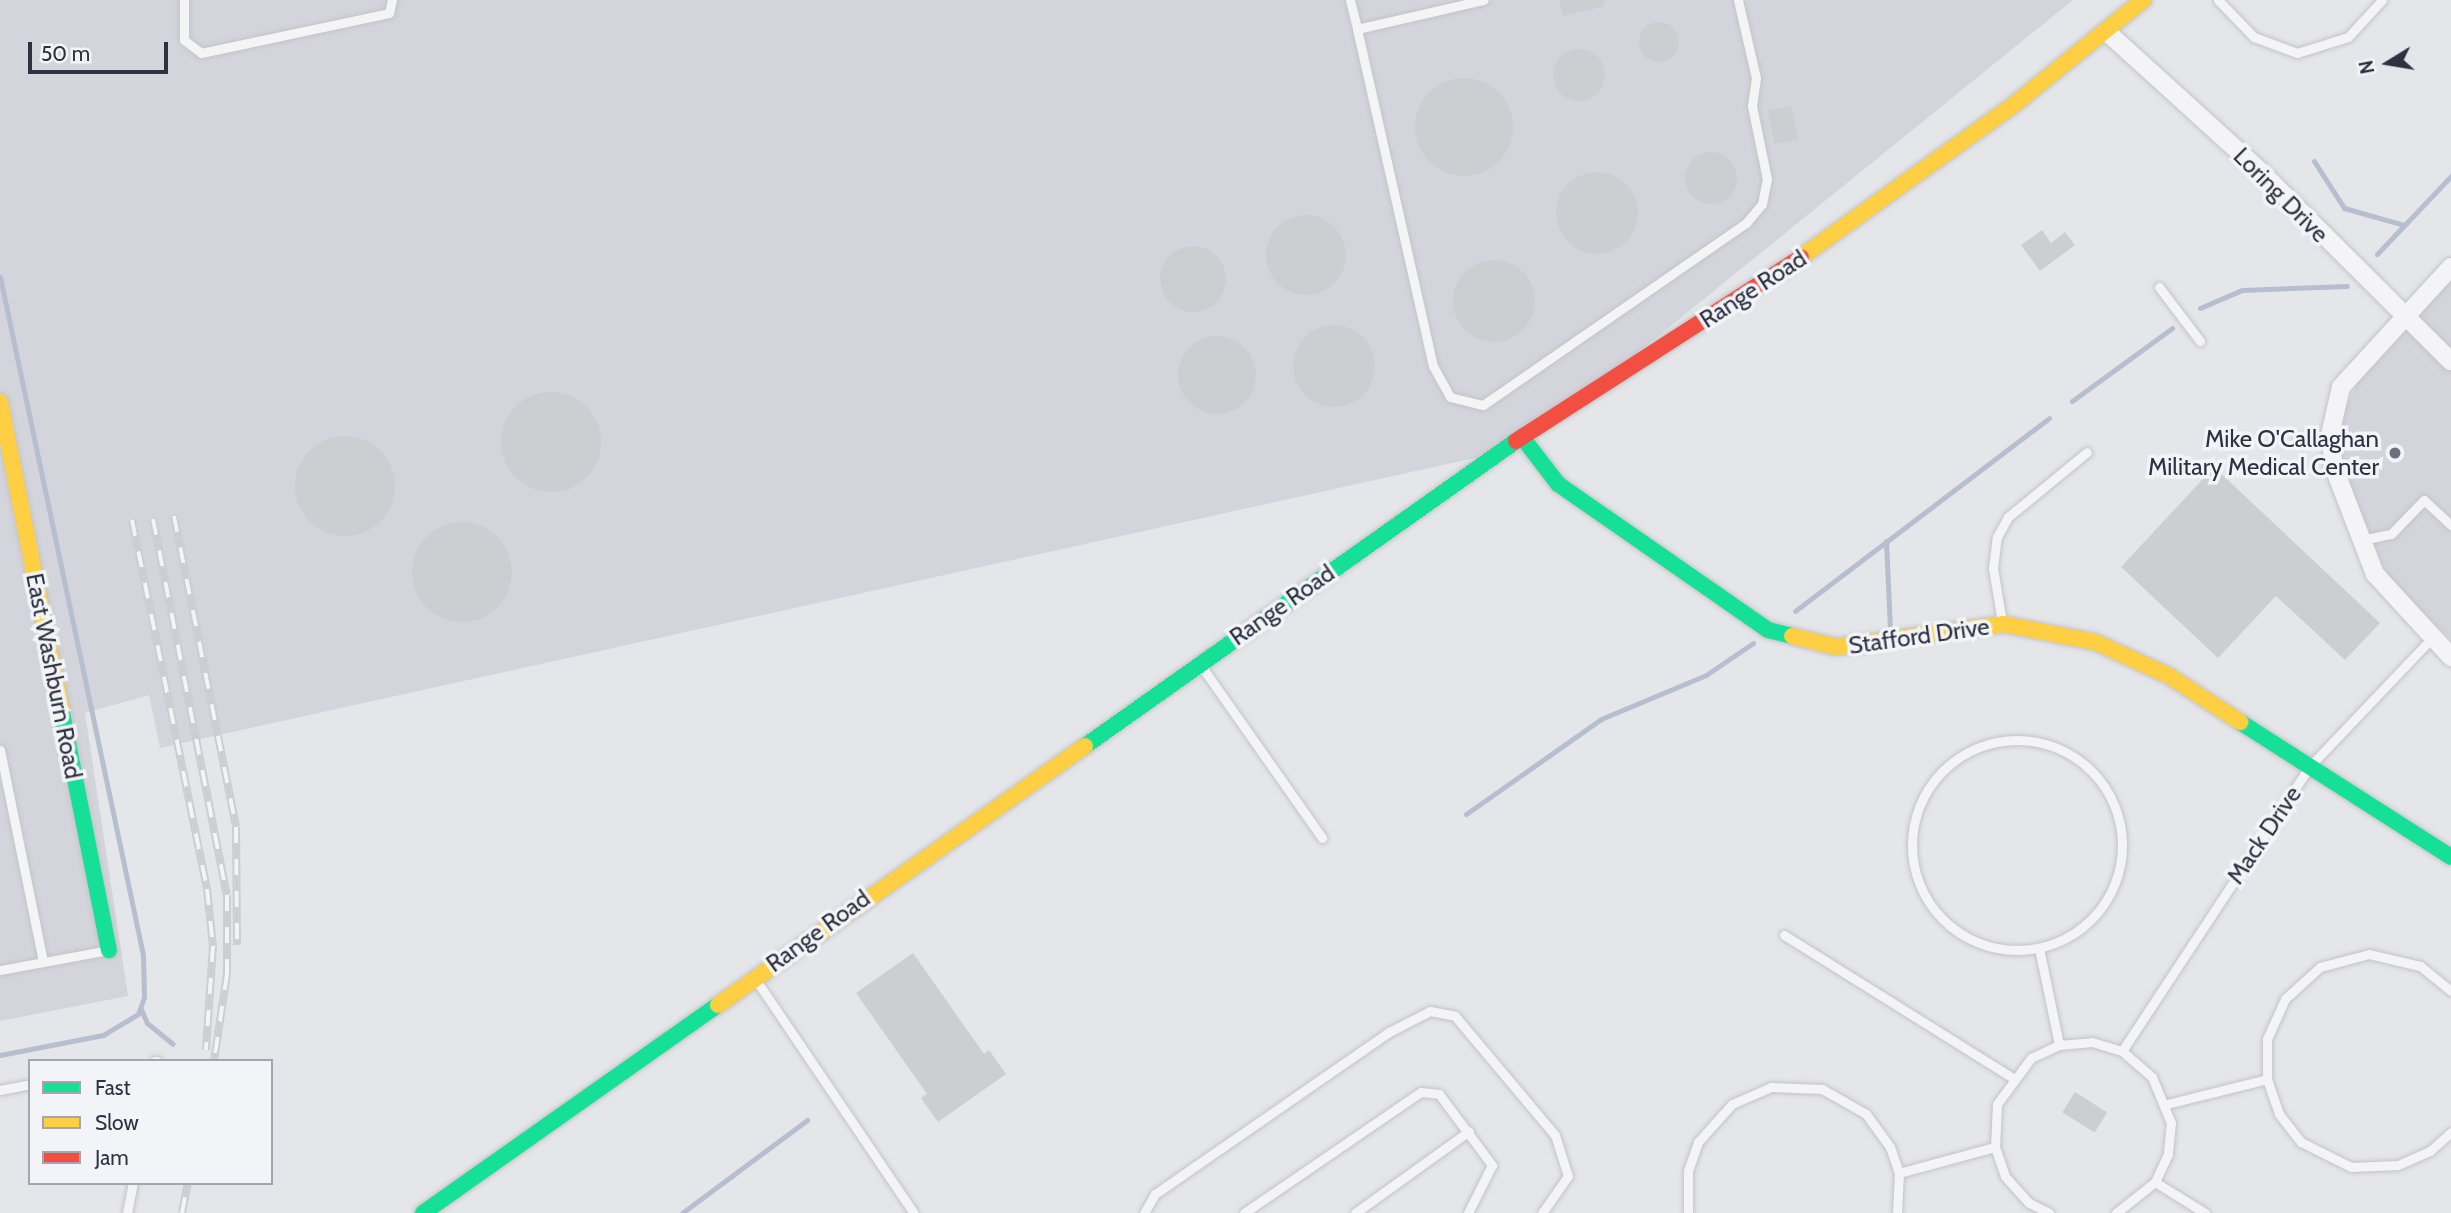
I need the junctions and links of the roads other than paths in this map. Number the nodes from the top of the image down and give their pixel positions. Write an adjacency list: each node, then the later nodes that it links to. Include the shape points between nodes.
1 (184, 0): 2 (lane, via 184,40 201,53 389,13)
2 (392, 0)
3 (1350, 0): 9 (lane)
4 (1484, 0): 9 (lane)
5 (1738, 0): 9 (lane, via 1756,78 1752,106 1768,179 1762,204 1746,223 1483,405 1450,397 1437,375)
6 (2143, 0): 10 (street, Range Road)
7 (2218, 0): 8 (lane, via 2254,37 2297,52 2348,37)
8 (2382, 0)
9 (1357, 29)
10 (2108, 33): 13 (street, Loring Drive, via 2259,170); 18 (street, Range Road, via 1777,274)
11 (2451, 267): 13 (street)
12 (2158, 287): 14 (lane)
13 (2405, 318): 15 (street, Loring Drive); 17 (street, via 2341,387)
14 (2200, 341)
15 (2451, 360)
16 (0, 402): 33 (street, East Washburn Road)
17 (2330, 435): 19 (lane); 22 (street, via 2334,468)
18 (1522, 437): 23 (street, Stafford Drive, via 1558,484 1768,630 1836,648); 26 (street, Range Road)
19 (2298, 439)
20 (2087, 452): 23 (lane, via 2008,517 1997,537 1993,568)
21 (2451, 525): 22 (lane, via 2424,500 2391,534)
22 (2362, 540): 24 (street, via 2392,599)
23 (2003, 624): 28 (street, Stafford Drive, via 2095,642 2135,659)
24 (2431, 639): 25 (street); 28 (lane, Mack Drive)
25 (2451, 657)
26 (1199, 663): 29 (lane); 36 (street, Range Road)
27 (0, 750): 34 (lane)
28 (2310, 766): 30 (street, Stafford Drive); 39 (lane, Mack Drive)
29 (1322, 838)
30 (2451, 857)
31 (1784, 935): 40 (lane)
32 (2039, 948): 32 (lane, via 2005,950 1968,938 1937,913 1919,882 1912,839 1934,780 1961,755 2003,740 2059,748 2099,777 2116,807 2123,842 2117,879 2096,915 2072,935); 38 (lane)
33 (109, 950): 34 (lane)
34 (43, 962): 35 (lane)
35 (0, 970)
36 (754, 977): 52 (street, Range Road); 53 (lane)
37 (2451, 991): 41 (lane, via 2420,966 2369,954 2320,967 2285,999 2267,1039)
38 (2059, 1045): 39 (lane, via 2092,1042); 40 (lane)
39 (2122, 1051): 44 (lane, via 2152,1077)
40 (2011, 1077): 47 (lane, via 1997,1104)
41 (2267, 1079): 44 (lane); 46 (lane, via 2279,1114 2301,1142 2351,1167 2398,1165 2430,1151)
42 (28, 1084): 43 (lane)
43 (0, 1090)
44 (2167, 1104): 49 (lane, via 2168,1154)
45 (1469, 1130): 55 (lane, via 1439,1094 1421,1092); 56 (lane); 57 (lane, via 1492,1165)
46 (2451, 1132)
47 (1995, 1147): 48 (lane); 61 (lane, via 2006,1176 2029,1203)
48 (1899, 1173): 59 (lane, via 1890,1147 1866,1114 1822,1089 1771,1087 1732,1104 1699,1142 1688,1171); 60 (lane)
49 (2155, 1182): 62 (lane); 63 (lane)
50 (133, 1185): 51 (lane)
51 (127, 1213)
52 (423, 1213)
53 (914, 1213)
54 (1144, 1213): 58 (lane, via 1155,1194 1389,1032 1430,1011 1455,1016 1555,1135 1568,1176)
55 (1244, 1213)
56 (1354, 1213)
57 (1468, 1213)
58 (1542, 1213)
59 (1688, 1213)
60 (1897, 1213)
61 (2049, 1213)
62 (2116, 1213)
63 (2205, 1213)

